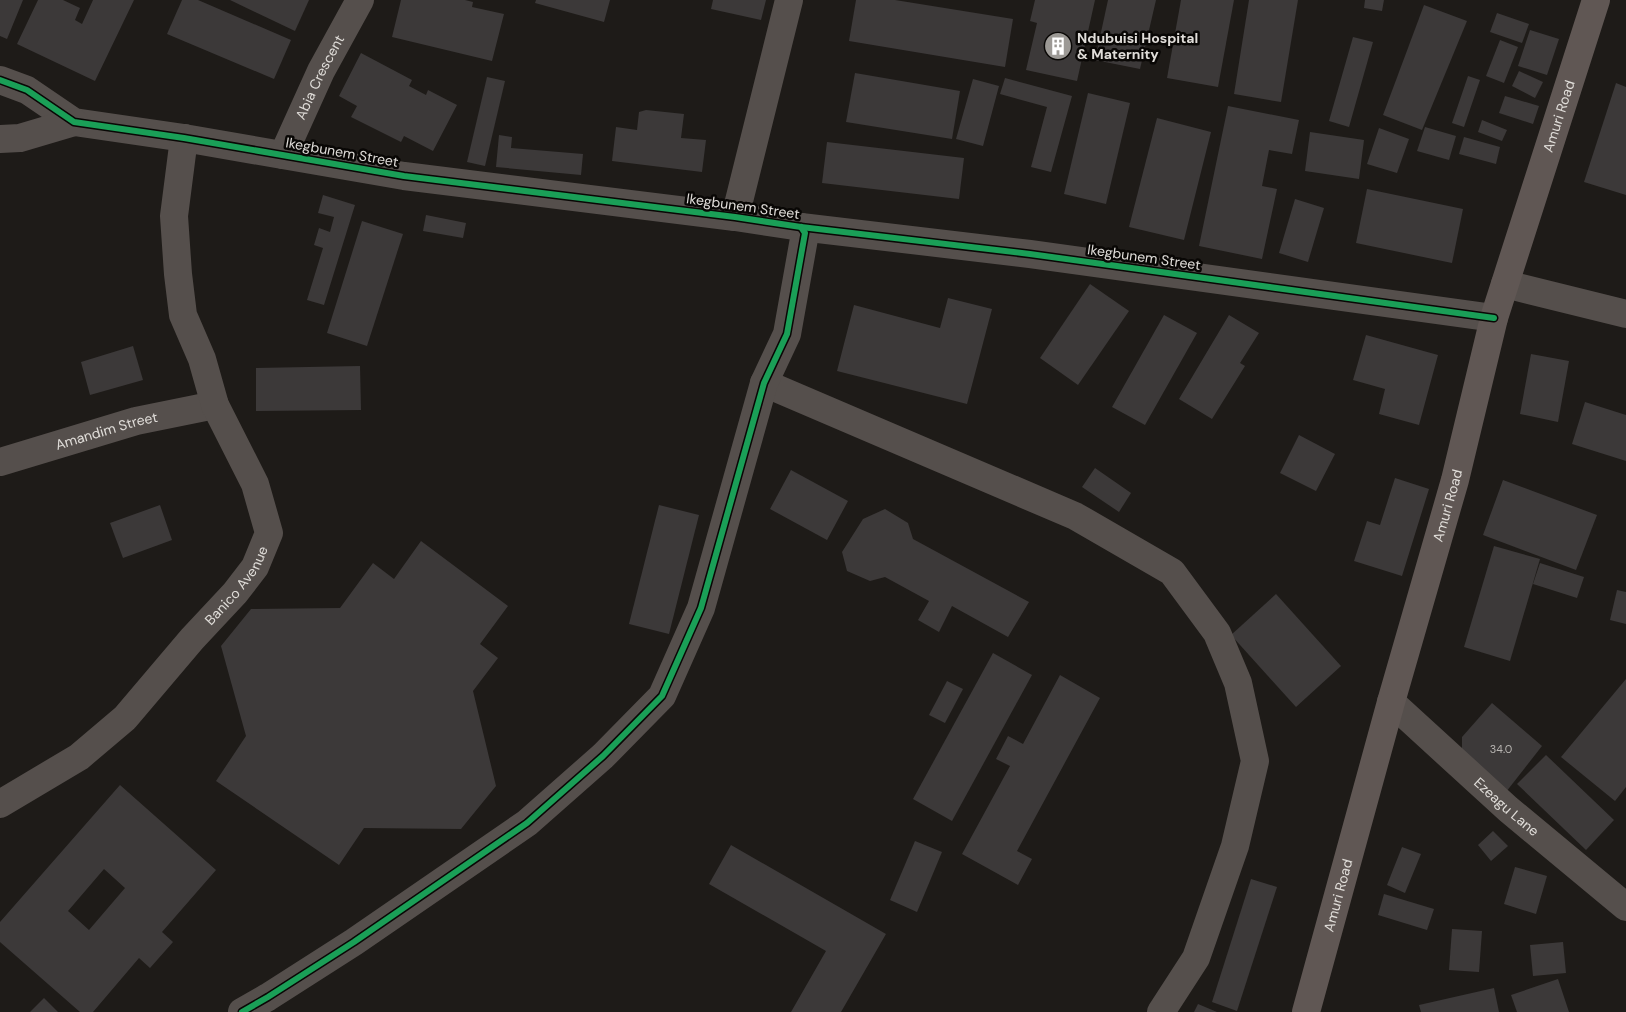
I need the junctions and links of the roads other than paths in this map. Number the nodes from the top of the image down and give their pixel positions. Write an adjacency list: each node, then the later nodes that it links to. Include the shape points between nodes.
1 (360, 0): 8 (street, Abia Crescent, via 321,70)
2 (789, 0): 9 (street)
3 (1596, 0): 11 (main road, Amuri Road)
4 (0, 80): 5 (street, Ikegbunem Street, via 27,90)
5 (74, 122): 6 (street, Ikegbunem Street); 7 (street, via 20,138)
6 (184, 138): 8 (street, Ikegbunem Street); 15 (street, Banico Avenue, via 174,216 178,274 183,315 202,359)
7 (0, 139)
8 (283, 155): 9 (street, Ikegbunem Street, via 404,176)
9 (735, 217): 10 (street, Ikegbunem Street)
10 (801, 227): 13 (street, Ikegbunem Street, via 1030,254); 14 (street, via 805,233 787,334)
11 (1504, 284): 12 (street); 13 (main road, Amuri Road)
12 (1626, 314)
13 (1494, 318): 17 (main road, Amuri Road, via 1455,480)
14 (764, 383): 20 (street, via 700,608 662,696 602,756 527,823 354,942); 21 (street, via 1075,516 1172,572 1217,633 1238,683 1255,761 1235,846 1196,958)
15 (215, 405): 16 (street, Amandim Street, via 136,421); 18 (street, Banico Avenue, via 255,484 269,533 255,567 124,718 79,757)
16 (0, 462)
17 (1391, 702): 19 (street, Ezeagu Lane, via 1508,809); 22 (main road, Amuri Road)
18 (0, 804)
19 (1626, 907)
20 (242, 1012)
21 (1160, 1012)
22 (1306, 1012)

